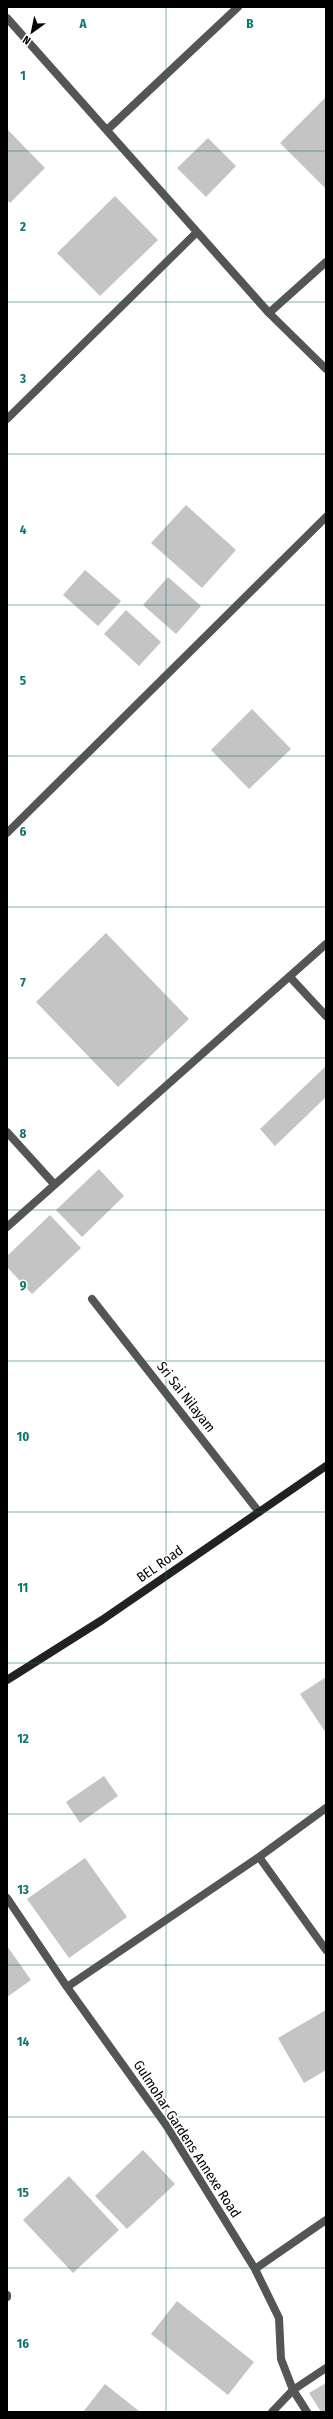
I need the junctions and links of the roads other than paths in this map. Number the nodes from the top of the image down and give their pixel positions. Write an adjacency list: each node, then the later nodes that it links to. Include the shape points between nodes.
1 (238, 7): 3 (street)
2 (7, 17): 3 (street)
3 (107, 130): 4 (street)
4 (197, 232): 6 (street); 8 (street)
5 (326, 262): 6 (street)
6 (269, 313): 7 (street)
7 (326, 369)
8 (7, 418)
9 (326, 517): 10 (street)
10 (7, 833)
11 (326, 944): 12 (street)
12 (290, 977): 13 (street); 15 (street)
13 (326, 1016)
14 (7, 1132): 15 (street)
15 (54, 1184): 16 (street)
16 (7, 1227)
17 (92, 1299): 19 (street, Sri Sai Nilayam)
18 (326, 1466): 19 (street, BEL Road)
19 (259, 1512): 20 (street, BEL Road, via 102,1620)
20 (7, 1680)
21 (326, 1808): 22 (street)
22 (259, 1857): 24 (street); 25 (street)
23 (7, 1898): 25 (street, Gulmohar Gardens Annexe Road)
24 (326, 1950)
25 (68, 1987): 27 (street, Gulmohar Gardens Annexe Road, via 166,2125)
26 (326, 2220): 27 (street)
27 (255, 2269): 29 (street, Gulmohar Gardens Annexe Road, via 279,2318 281,2359)
28 (326, 2368): 29 (street)
29 (293, 2390): 30 (street); 31 (street, Gulmohar Gardens Annexe Road)
30 (272, 2412)
31 (307, 2412)

